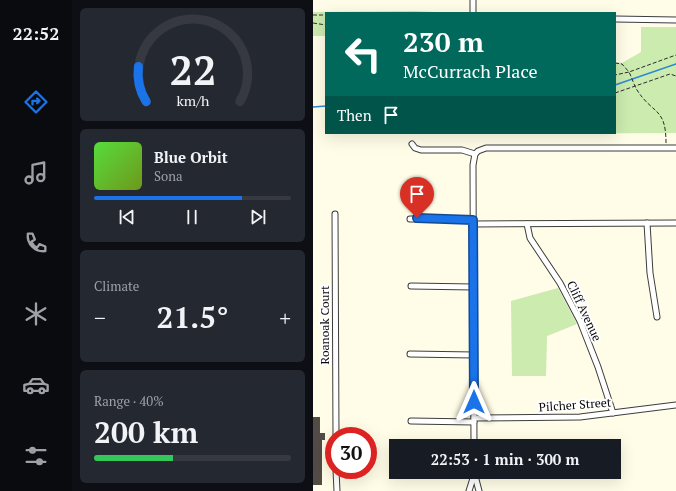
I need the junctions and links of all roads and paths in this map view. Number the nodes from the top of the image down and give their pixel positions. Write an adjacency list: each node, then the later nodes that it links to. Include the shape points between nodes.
1 (473, 0): 2 (street)
2 (473, 12)
3 (313, 15): 4 (path)
4 (325, 15)
5 (616, 20): 6 (street)
6 (676, 20)
7 (313, 23): 8 (path)
8 (325, 25)
9 (676, 55): 11 (path)
10 (616, 62): 11 (path, via 622,64)
11 (630, 74): 12 (path); 14 (path)
12 (616, 75)
13 (676, 76): 14 (path, via 670,74)
14 (635, 85): 15 (path); 17 (path, via 664,121)
15 (616, 93)
16 (412, 144): 19 (street, via 421,150 462,150)
17 (667, 148): 18 (street); 19 (street, via 486,148 478,150)
18 (676, 148)
19 (475, 154): 22 (street)
20 (335, 214): 35 (street, Roanoak Court)
21 (410, 219): 22 (street)
22 (473, 222): 25 (street); 27 (street)
23 (647, 223): 24 (street); 25 (street); 28 (street, via 650,273)
24 (676, 223)
25 (527, 224): 32 (street, Cliff Avenue, via 530,238 560,283 580,321)
26 (411, 286): 27 (street)
27 (473, 287): 30 (street)
28 (657, 317)
29 (410, 354): 30 (street)
30 (474, 355): 33 (street)
31 (676, 405): 32 (street, Pilcher Street)
32 (613, 413): 33 (street, Pilcher Street, via 580,417)
33 (474, 420): 34 (street, Pilcher Street); 36 (street)
34 (411, 421)
35 (336, 427)
36 (474, 439)
37 (336, 479): 40 (street)
38 (472, 479): 41 (street)
39 (476, 479): 42 (street)
40 (337, 491)
41 (469, 491): 42 (street)
42 (479, 491)

